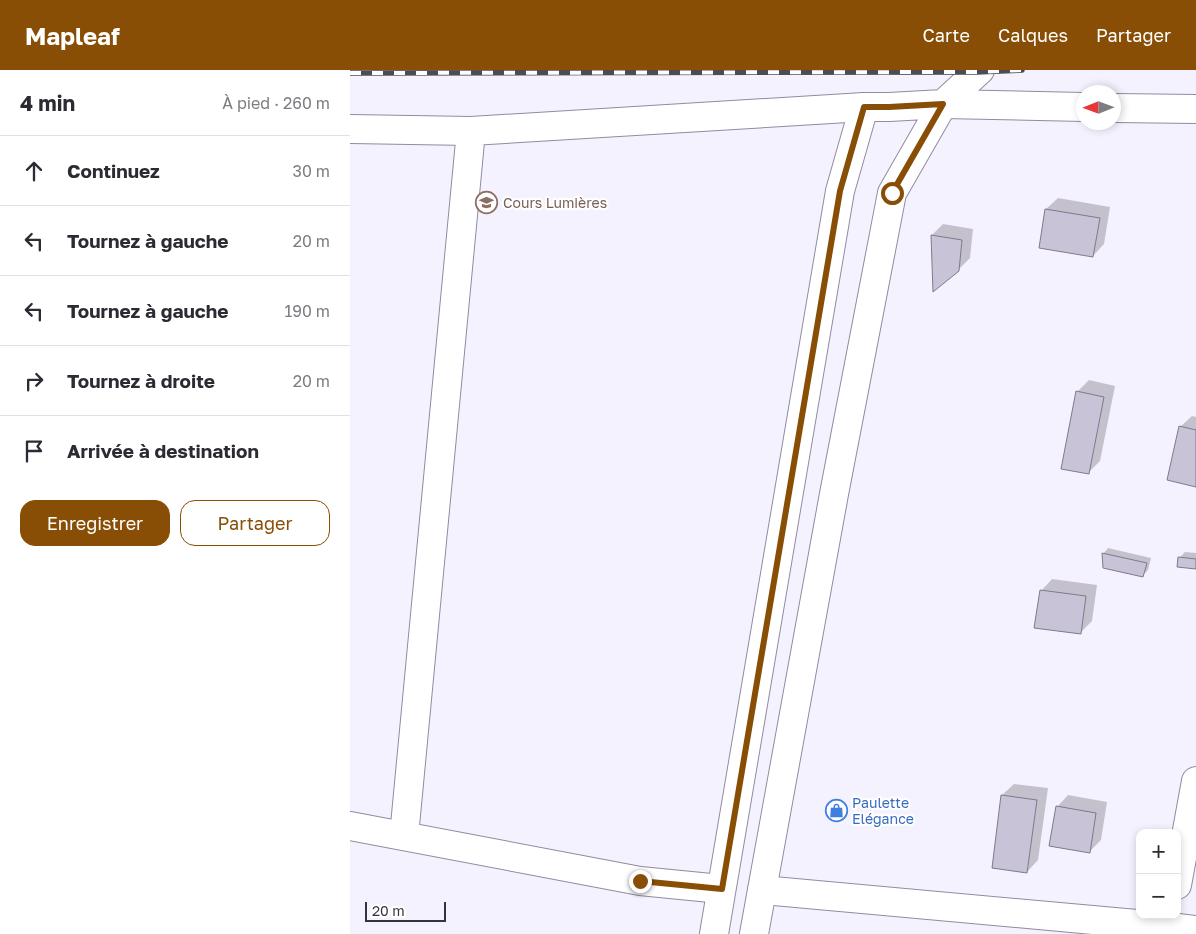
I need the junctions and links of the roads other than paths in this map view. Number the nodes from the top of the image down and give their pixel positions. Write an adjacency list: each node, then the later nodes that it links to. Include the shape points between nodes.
1 (980, 70): 2 (street)
2 (943, 104): 3 (street); 4 (street); 14 (street, via 892,193)
3 (864, 107): 8 (street); 13 (street, via 840,191)
4 (1076, 107)
5 (1121, 108): 6 (street)
6 (1196, 110)
7 (350, 129): 8 (street)
8 (471, 131): 11 (street)
9 (1196, 781): 12 (street)
10 (350, 826): 11 (street)
11 (404, 836): 13 (street, via 640,881)
12 (1179, 874)
13 (722, 889): 17 (street)
14 (762, 890): 16 (street); 18 (street)
15 (1179, 924): 16 (street)
16 (1052, 925)
17 (714, 934)
18 (754, 934)

